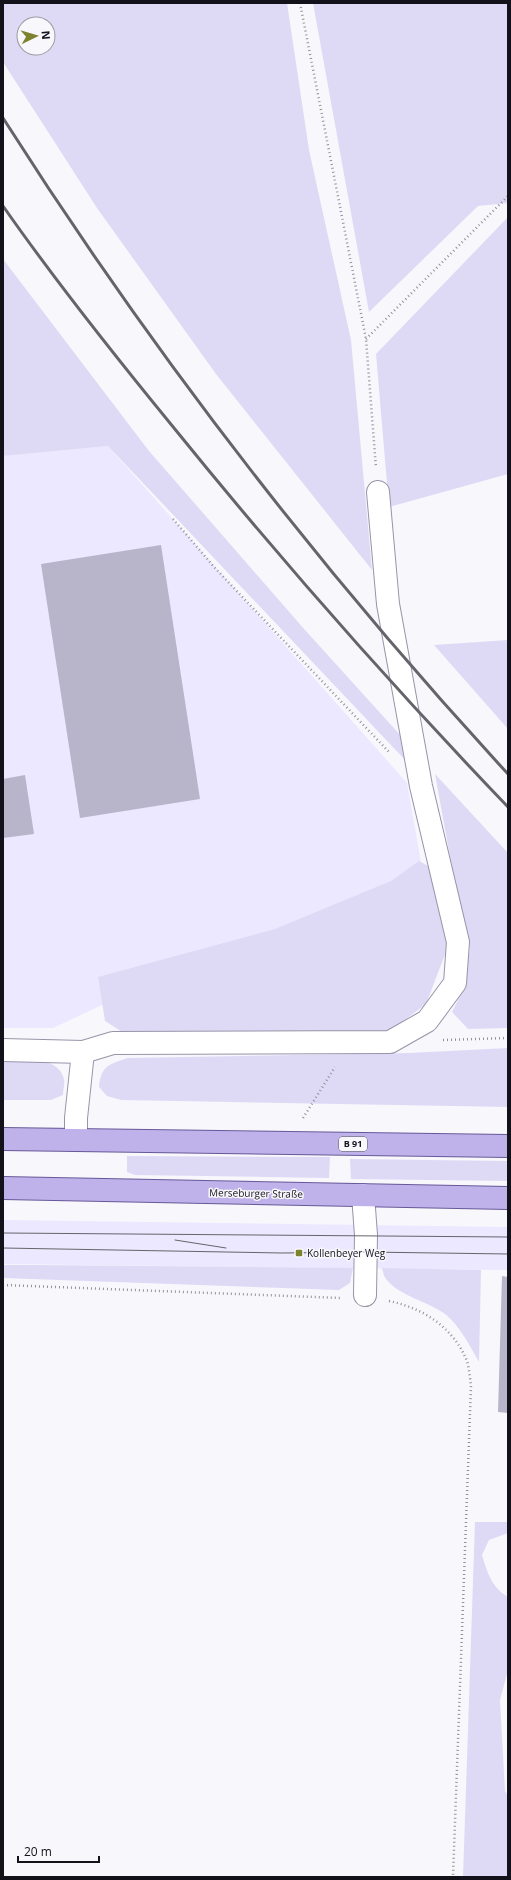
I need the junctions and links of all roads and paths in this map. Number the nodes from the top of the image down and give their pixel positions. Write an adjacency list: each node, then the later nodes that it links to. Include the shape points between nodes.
1 (300, 3): 3 (path)
2 (508, 196): 3 (path)
3 (366, 339): 4 (path)
4 (378, 492): 9 (lane, via 388,604 421,786 458,942 455,983 427,1021 390,1042)
5 (173, 519): 6 (path, via 215,568)
6 (394, 758)
7 (508, 1038): 8 (path)
8 (437, 1041)
9 (351, 1043): 11 (lane, via 113,1043); 12 (path)
10 (3, 1050): 11 (lane)
11 (83, 1052): 14 (lane)
12 (302, 1119)
13 (3, 1139): 14 (main road, B 91)
14 (76, 1140): 15 (main road, B 91)
15 (508, 1146)
16 (3, 1188): 17 (main road, Merseburger Straße)
17 (363, 1195): 18 (main road, Merseburger Straße); 20 (lane, via 366,1235)
18 (508, 1198)
19 (3, 1286): 20 (path, via 345,1298)
20 (365, 1296): 21 (path, via 402,1304 430,1315 450,1334 467,1361 471,1386)
21 (453, 1877)

